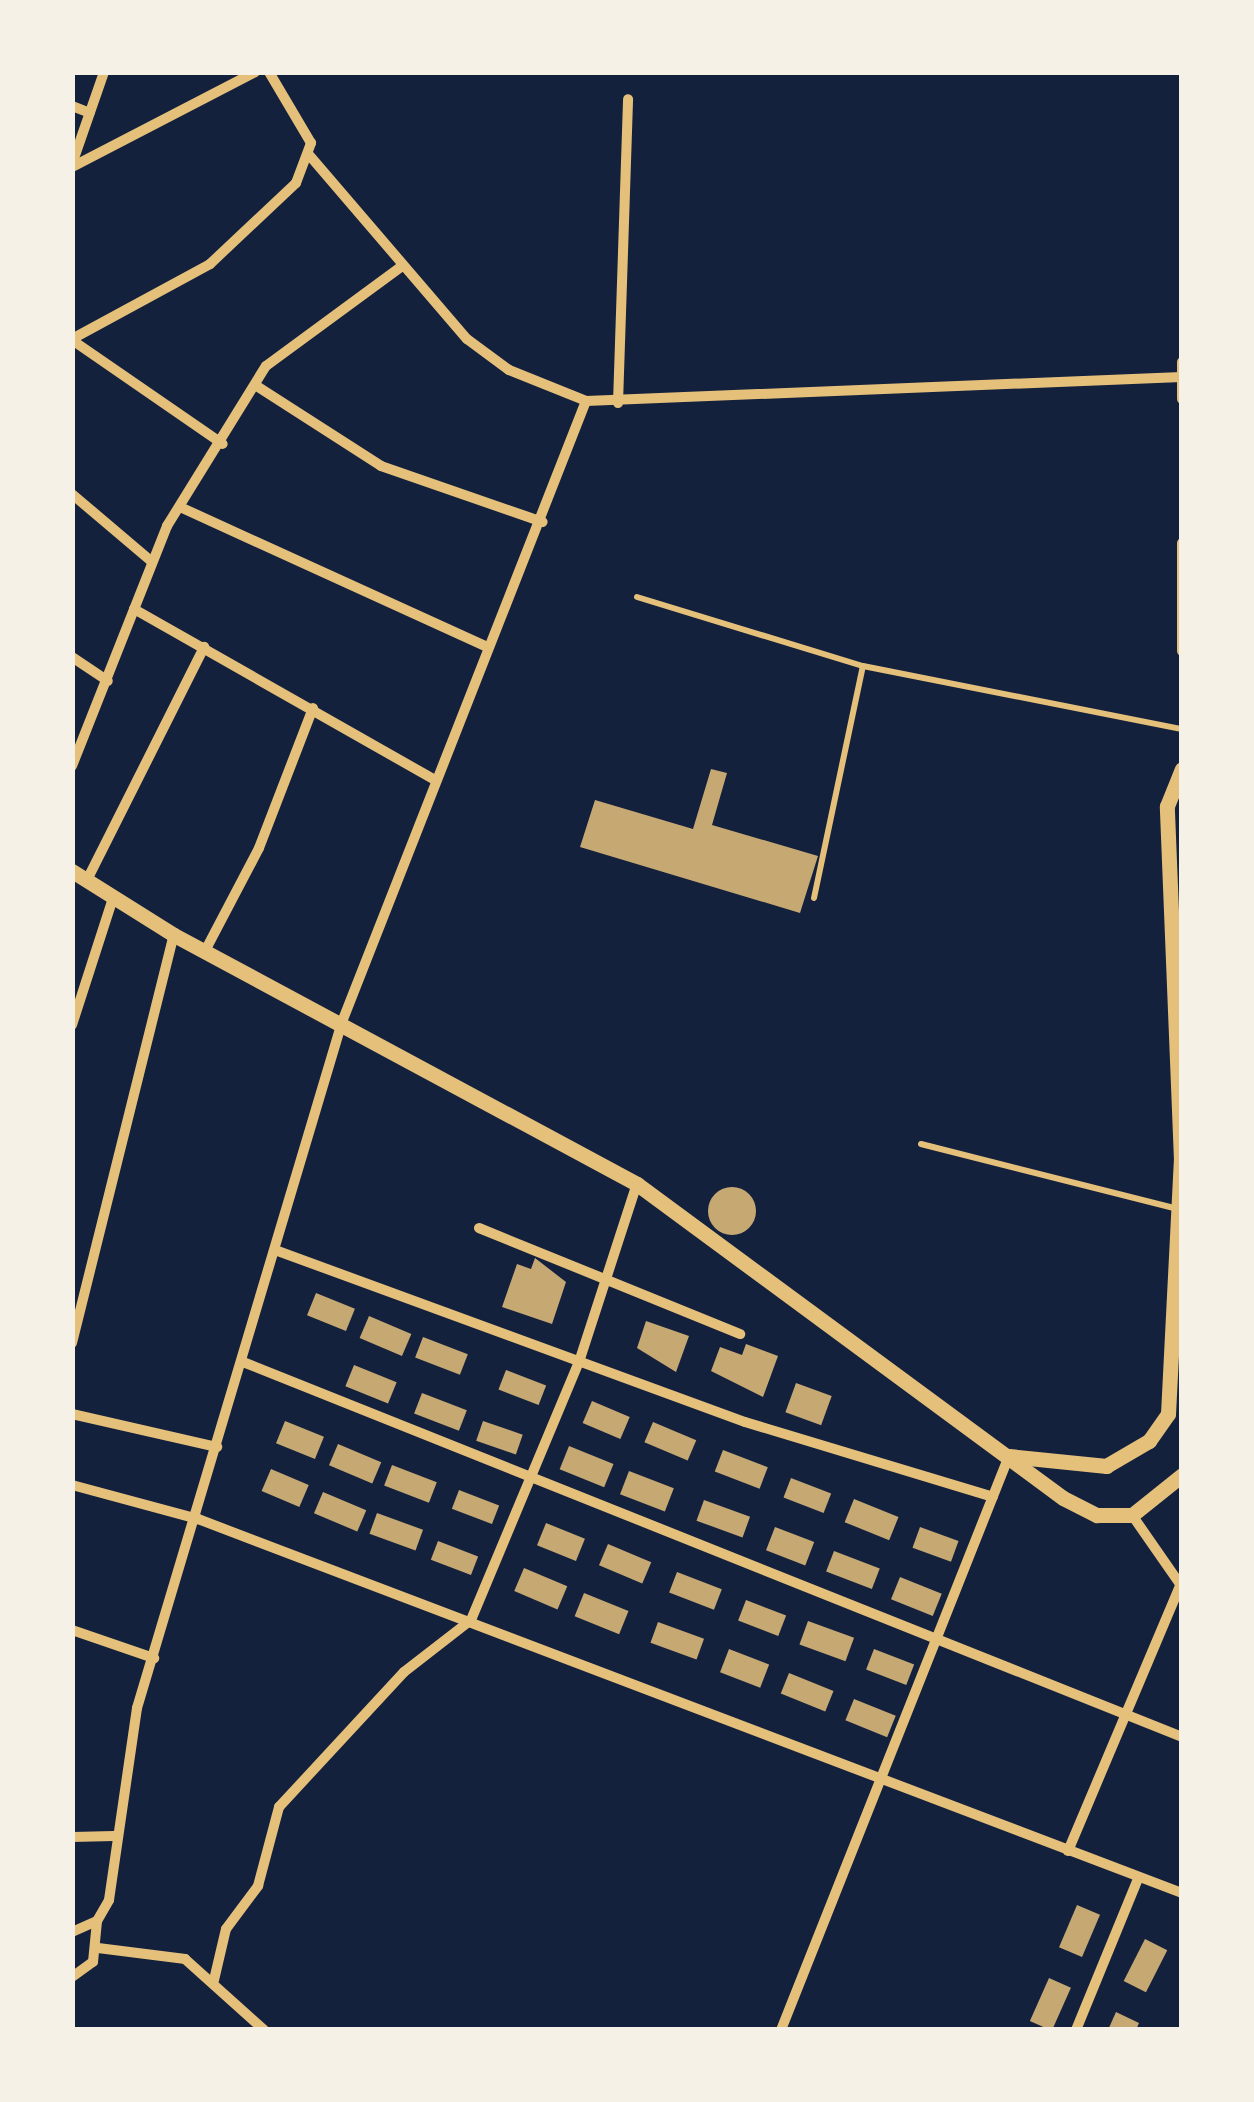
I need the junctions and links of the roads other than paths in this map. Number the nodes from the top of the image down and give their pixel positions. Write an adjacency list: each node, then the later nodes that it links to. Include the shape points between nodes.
1 (104, 72): 6 (street)
2 (255, 72): 8 (street)
3 (269, 72): 7 (street, via 301,120)
4 (628, 98): 16 (street)
5 (72, 106): 6 (street)
6 (90, 114): 8 (street)
7 (310, 156): 9 (street); 10 (street, via 296,183 210,264)
8 (72, 166)
9 (401, 267): 13 (street, via 283,348); 15 (street, via 508,370)
10 (72, 340): 17 (street)
11 (1182, 362): 12 (street)
12 (1181, 377): 14 (street); 16 (street)
13 (254, 385): 17 (street); 20 (street, via 381,466)
14 (1182, 398)
15 (586, 401): 16 (street); 20 (street)
16 (618, 404)
17 (223, 444): 19 (street)
18 (72, 494): 22 (street)
19 (180, 507): 22 (street); 26 (street)
20 (543, 522): 26 (street)
21 (1182, 543): 25 (street)
22 (151, 560): 24 (street)
23 (637, 597): 30 (lane)
24 (134, 610): 27 (street); 31 (street)
25 (1181, 637): 28 (street)
26 (485, 646): 36 (street)
27 (204, 647): 32 (street); 38 (street)
28 (1182, 651)
29 (72, 658): 31 (street)
30 (863, 666): 33 (lane); 40 (lane)
31 (108, 681): 34 (street)
32 (313, 708): 36 (street); 42 (street, via 259,848)
33 (1182, 729)
34 (72, 766)
35 (1182, 769): 47 (street, via 1168,806)
36 (435, 780): 43 (street)
37 (72, 871): 38 (street)
38 (87, 880): 39 (street)
39 (113, 898): 41 (street); 44 (street)
40 (814, 898)
41 (174, 935): 42 (street); 52 (street)
42 (205, 952): 43 (street)
43 (342, 1022): 46 (street); 49 (street)
44 (72, 1025)
45 (921, 1144): 47 (lane)
46 (637, 1184): 50 (street); 57 (street)
47 (1180, 1210): 57 (street, via 1168,1414 1149,1441 1106,1466)
48 (479, 1228): 50 (street)
49 (274, 1250): 53 (street); 54 (street)
50 (608, 1274): 51 (street); 54 (street)
51 (740, 1334)
52 (72, 1343)
53 (243, 1362): 56 (street); 59 (street)
54 (579, 1362): 59 (street); 61 (street)
55 (72, 1414): 56 (street)
56 (217, 1447): 63 (street)
57 (1009, 1456): 61 (street); 62 (street, via 1097,1515)
58 (1182, 1475): 62 (street)
59 (528, 1481): 65 (street); 67 (street)
60 (72, 1485): 63 (street)
61 (993, 1497): 67 (street)
62 (1132, 1515): 64 (street)
63 (198, 1519): 65 (street); 68 (street)
64 (1181, 1586): 69 (street)
65 (471, 1620): 71 (street); 81 (street, via 404,1672 280,1806 258,1886 226,1929)
66 (72, 1630): 68 (street)
67 (940, 1643): 69 (street); 71 (street)
68 (154, 1658): 72 (street)
69 (1122, 1714): 70 (street); 74 (street)
70 (1182, 1738)
71 (886, 1778): 74 (street); 83 (street)
72 (114, 1836): 73 (street); 77 (street, via 109,1900)
73 (72, 1837)
74 (1068, 1852): 75 (street)
75 (1138, 1878): 76 (street); 84 (street)
76 (1182, 1893)
77 (97, 1921): 78 (street); 79 (street)
78 (72, 1932)
79 (98, 1948): 80 (street); 81 (street, via 185,1959)
80 (72, 1977)
81 (214, 1980): 82 (street)
82 (264, 2030)
83 (781, 2030)
84 (1076, 2030)

